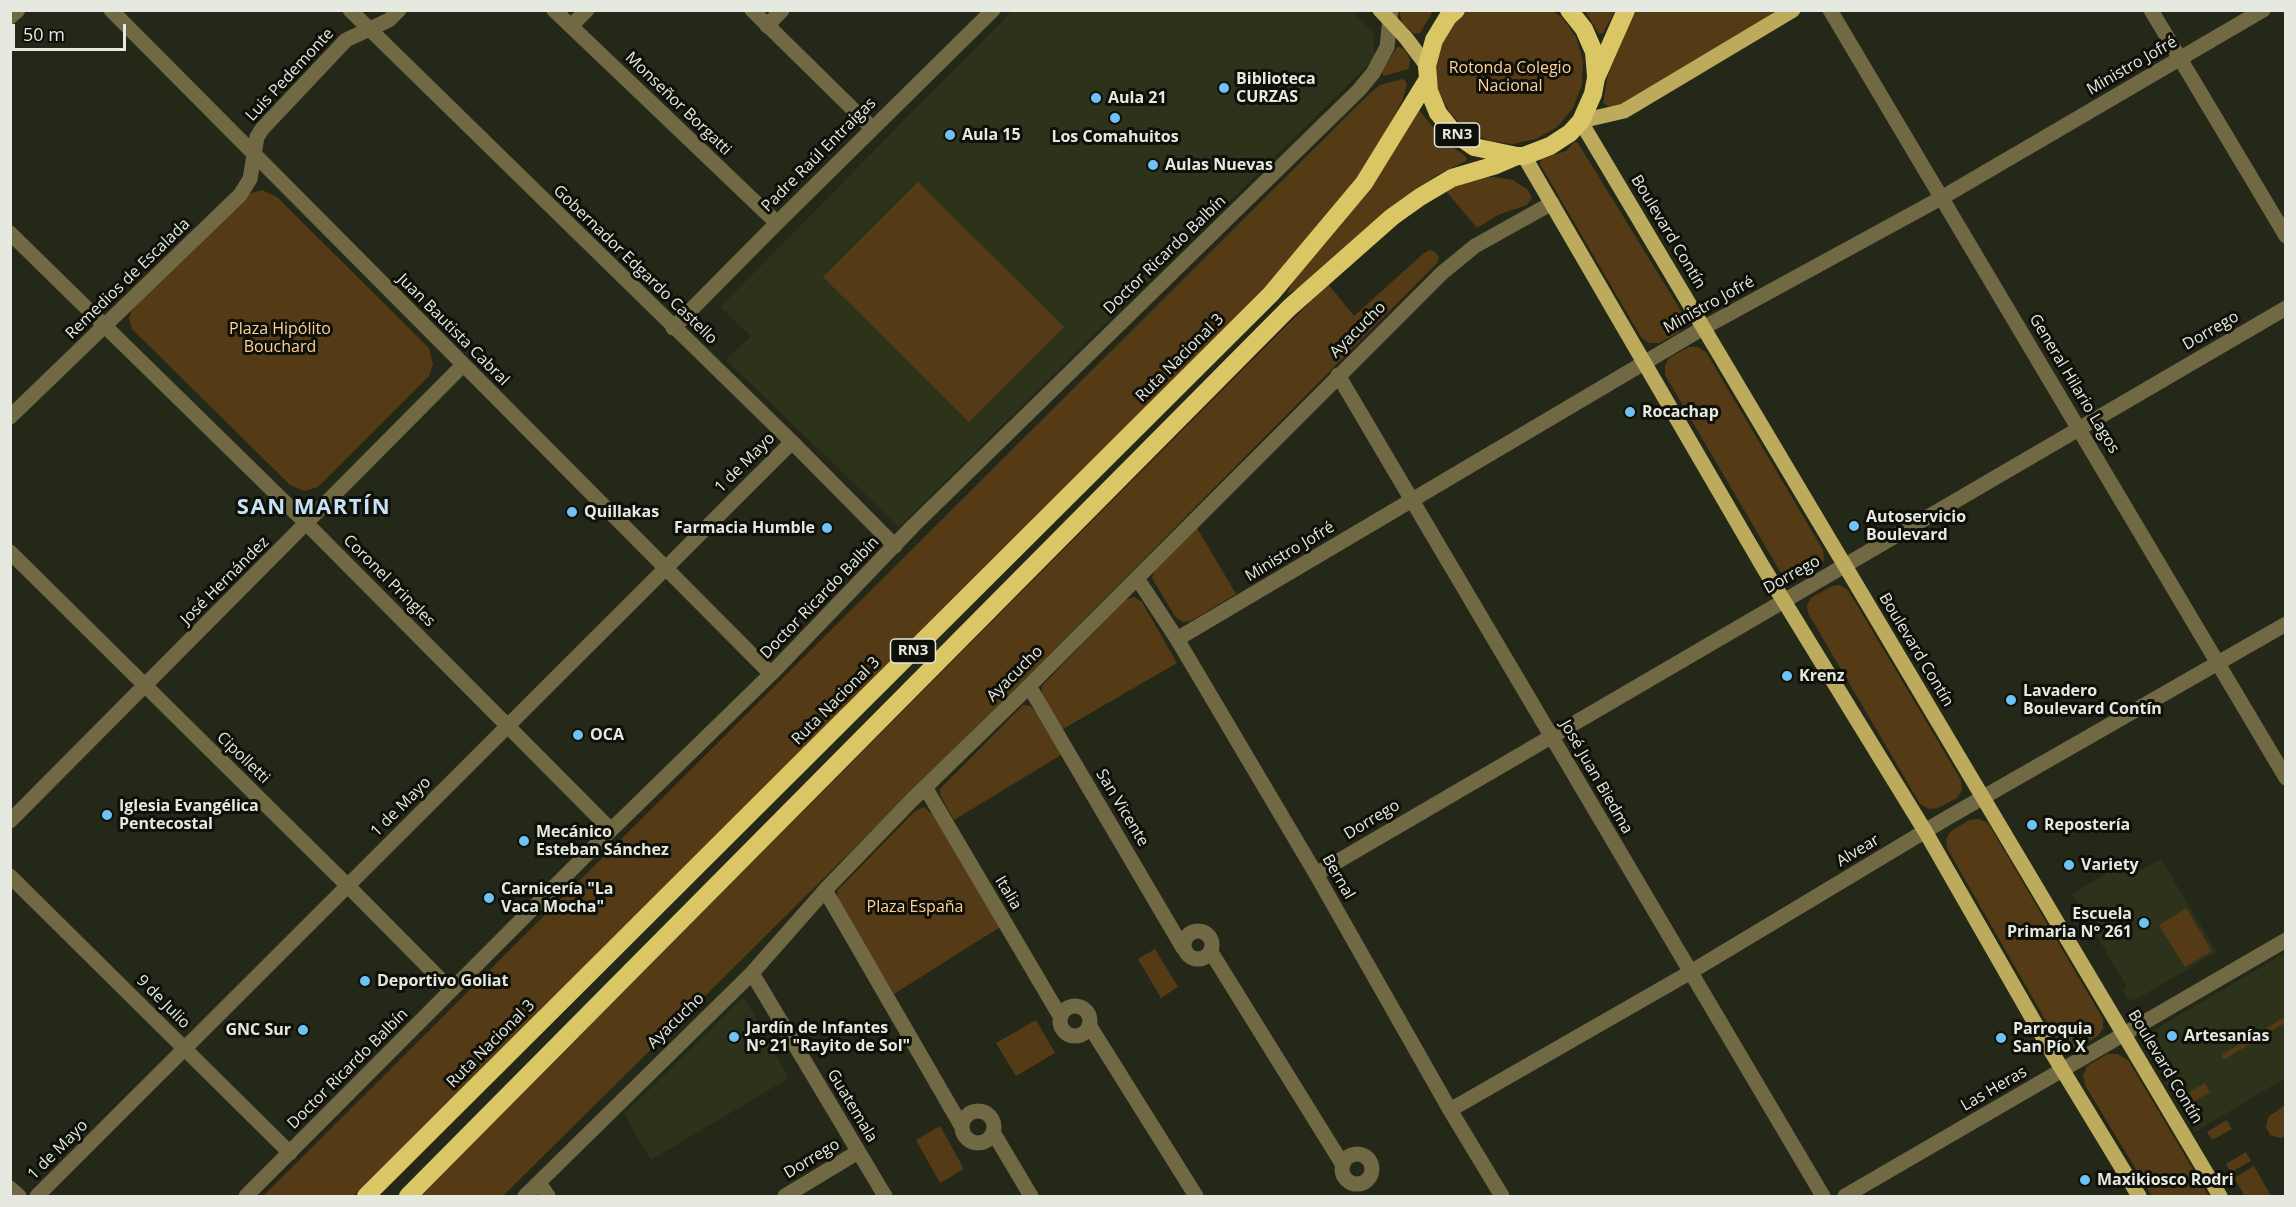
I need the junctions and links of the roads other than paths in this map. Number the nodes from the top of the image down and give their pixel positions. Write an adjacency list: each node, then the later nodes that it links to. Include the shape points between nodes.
1 (18, 10): 18 (street)
2 (111, 10): 28 (street, Juan Bautista Cabral)
3 (350, 10): 21 (street, Gobernador Edgardo Castello)
4 (399, 10): 21 (street, Luis Pedemonte, via 389,20)
5 (554, 10): 20 (street, Monseñor Borgatti)
6 (587, 10): 20 (street)
7 (752, 10): 19 (street)
8 (782, 10): 19 (street)
9 (993, 10): 26 (street, Padre Raúl Entraigas)
10 (1456, 10): 23 (highway, Ruta Nacional 3 / RN3, via 1434,40)
11 (1569, 10): 24 (highway, RN3, via 1584,28 1594,52)
12 (1626, 10): 24 (highway, RN3)
13 (1793, 10): 25 (main road, via 1624,111)
14 (1830, 10): 29 (street, General Hilario Lagos)
15 (2151, 10): 22 (street)
16 (2263, 10): 22 (street, Ministro Jofré)
17 (1387, 14): 23 (main road); 46 (street, Doctor Ricardo Balbín, via 1386,47 1359,90)
18 (10, 17)
19 (767, 26): 26 (street)
20 (571, 27): 31 (street, Monseñor Borgatti)
21 (369, 29): 28 (street, Luis Pedemonte, via 346,40 261,129 256,137); 36 (street, Gobernador Edgardo Castello)
22 (2181, 59): 29 (street, Ministro Jofré); 33 (street)
23 (1428, 72): 27 (highway, RN3, via 1429,90 1438,113 1454,133 1474,147); 90 (highway, Ruta Nacional 3 / RN3, via 1364,183 1271,294)
24 (1596, 78): 25 (highway, RN3)
25 (1581, 121): 27 (highway, RN3, via 1550,146); 37 (main road, Boulevard Contín)
26 (872, 128): 31 (street, Padre Raúl Entraigas)
27 (1520, 156): 30 (main road); 91 (highway, RN3, via 1452,178 1420,197 1289,308)
28 (255, 157): 35 (street, Remedios de Escalada, via 250,179 240,195); 39 (street, Juan Bautista Cabral)
29 (1943, 197): 37 (street, Ministro Jofré); 42 (street, General Hilario Lagos)
30 (1552, 203): 38 (main road); 40 (street, Ayacucho, via 1466,252)
31 (777, 223): 36 (street, Padre Raúl Entraigas)
32 (10, 233): 35 (street, Coronel Pringles)
33 (2286, 236)
34 (2286, 308): 42 (street, Dorrego)
35 (106, 327): 41 (street, Remedios de Escalada); 45 (street, Coronel Pringles)
36 (673, 328): 43 (street, Gobernador Edgardo Castello)
37 (1704, 328): 38 (street, Ministro Jofré); 48 (main road, Boulevard Contín)
38 (1644, 363): 44 (street, Ministro Jofré); 51 (main road)
39 (463, 365): 45 (street, José Hernández); 49 (street, Juan Bautista Cabral)
40 (1338, 375): 44 (street, José Juan Biedma); 50 (street, Ayacucho)
41 (10, 417)
42 (2079, 429): 48 (street, Dorrego); 54 (street, General Hilario Lagos)
43 (792, 442): 46 (street, Gobernador Edgardo Castello); 49 (street, 1 de Mayo)
44 (1411, 501): 53 (street, Ministro Jofré); 59 (street, José Juan Biedma)
45 (307, 524): 57 (street, José Hernández); 58 (street, Coronel Pringles)
46 (895, 546): 55 (street, Doctor Ricardo Balbín)
47 (10, 552): 57 (street, Cipolletti)
48 (1845, 566): 51 (street, Dorrego); 62 (main road, Boulevard Contín)
49 (666, 568): 55 (street, Juan Bautista Cabral); 58 (street, 1 de Mayo)
50 (1137, 578): 53 (street, Bernal); 56 (street, Ayacucho)
51 (1784, 599): 59 (street, Dorrego); 65 (main road)
52 (2286, 624): 54 (street, Alvear)
53 (1177, 639): 66 (street, Bernal)
54 (2218, 663): 60 (street, General Hilario Lagos); 62 (street, Alvear)
55 (771, 674): 64 (street, Doctor Ricardo Balbín)
56 (1029, 686): 61 (street, Ayacucho); 71 (street, San Vicente)
57 (144, 687): 63 (street, José Hernández); 68 (street, Cipolletti)
58 (508, 726): 64 (street, Coronel Pringles); 68 (street, 1 de Mayo)
59 (1551, 736): 66 (street, Dorrego); 74 (street, José Juan Biedma)
60 (2286, 778)
61 (925, 788): 69 (street, Ayacucho); 97 (street, Italia, via 1060,1016 1066,1008 1081,1006 1088,1013 1089,1025)
62 (1984, 798): 65 (street, Alvear); 76 (main road, Boulevard Contín)
63 (10, 821)
64 (611, 830): 75 (street, Doctor Ricardo Balbín)
65 (1925, 831): 74 (street, Alvear); 78 (main road)
66 (1316, 874): 79 (street, Bernal)
67 (10, 876): 77 (street, 9 de Julio)
68 (348, 886): 75 (street, Cipolletti); 77 (street, 1 de Mayo)
69 (825, 890): 73 (street, Ayacucho); 80 (street)
70 (2286, 940): 76 (street, Las Heras)
71 (1183, 948): 72 (street, via 1194,959 1204,958); 72 (street, via 1186,936 1198,931 1210,938)
72 (1210, 952): 84 (street)
73 (752, 973): 82 (street, Guatemala); 85 (street, Ayacucho)
74 (1689, 973): 79 (street, Alvear); 99 (street, José Juan Biedma)
75 (451, 990): 83 (street, Doctor Ricardo Balbín)
76 (2123, 1034): 78 (street, Las Heras); 102 (main road, Boulevard Contín)
77 (184, 1049): 83 (street, 9 de Julio); 88 (street, 1 de Mayo)
78 (2063, 1070): 100 (street, Las Heras); 101 (main road)
79 (1449, 1110): 98 (street, Bernal)
80 (962, 1128): 81 (street, via 974,1143 984,1142); 81 (street, via 966,1118 979,1112 992,1120)
81 (993, 1132): 96 (street)
82 (858, 1152): 94 (street, Dorrego); 95 (street, Guatemala)
83 (290, 1154): 89 (street, Doctor Ricardo Balbín)
84 (1343, 1165)
85 (539, 1184): 92 (street, Ayacucho); 93 (street)
86 (10, 1188): 87 (street)
87 (19, 1197)
88 (37, 1197)
89 (246, 1197)
90 (366, 1197)
91 (408, 1197)
92 (525, 1197)
93 (548, 1197)
94 (785, 1197)
95 (885, 1197)
96 (1031, 1197)
97 (1196, 1197)
98 (1502, 1197)
99 (1823, 1197)
100 (1845, 1197)
101 (2139, 1197)
102 (2220, 1197)

